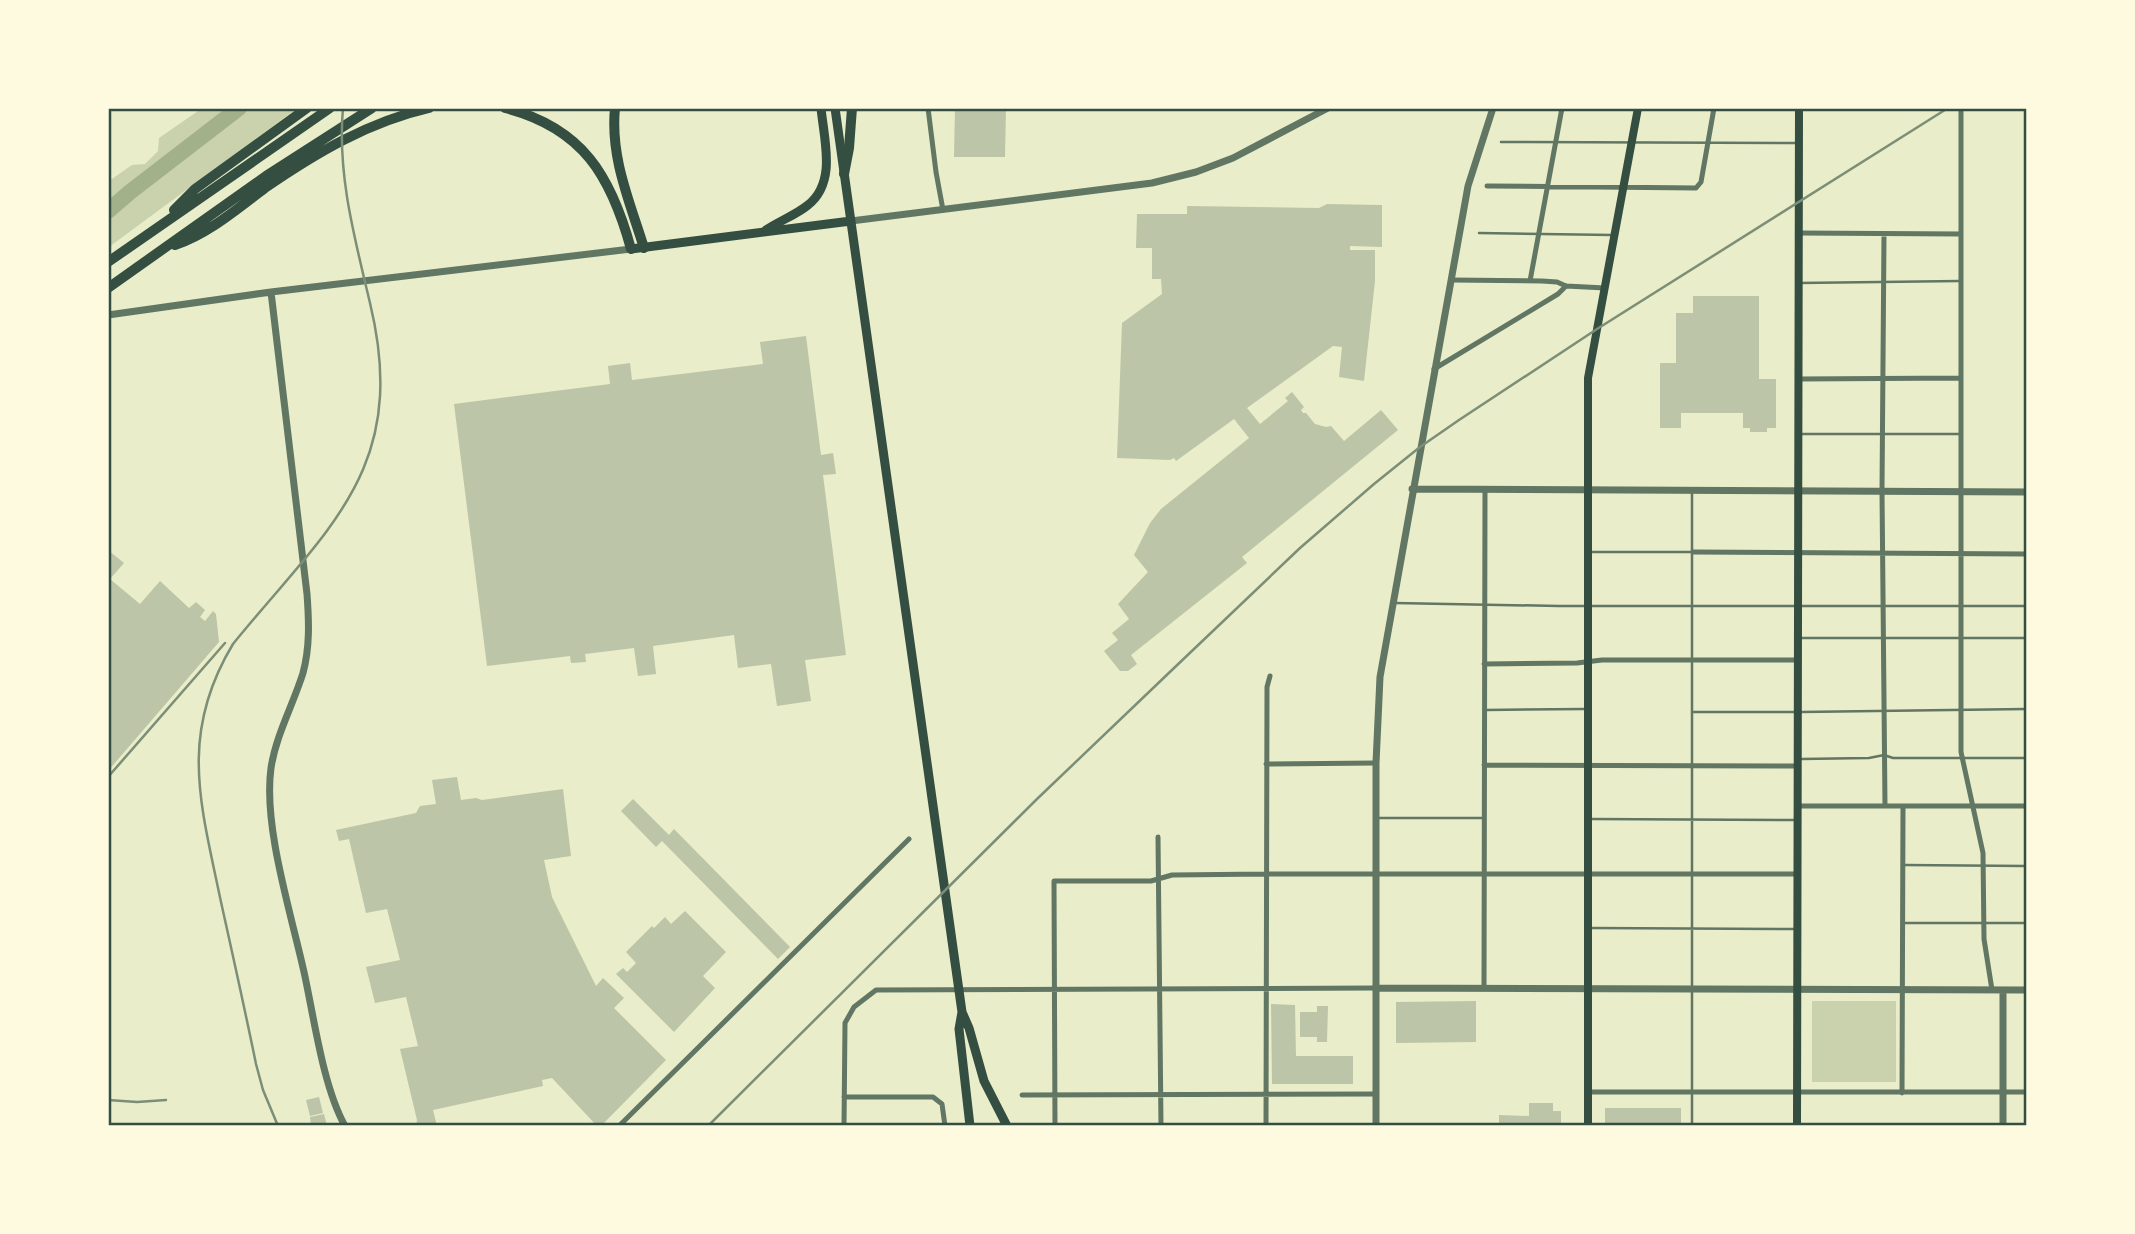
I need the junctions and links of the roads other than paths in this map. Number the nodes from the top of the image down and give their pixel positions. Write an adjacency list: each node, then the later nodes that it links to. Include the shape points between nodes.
1 (307, 108): 29 (highway, via 195,188)
2 (330, 108): 29 (highway)
3 (372, 108): 37 (highway)
4 (429, 108): 37 (highway, via 371,127 314,156 194,239)
5 (505, 108): 39 (highway, via 551,127 588,156 607,180)
6 (615, 108): 38 (highway, via 619,170)
7 (821, 108): 30 (main road, via 827,170 820,194)
8 (835, 108): 23 (main road)
9 (852, 108): 23 (highway)
10 (928, 108): 27 (street)
11 (1328, 108): 27 (street, via 1233,158 1196,172 1152,183)
12 (1562, 108): 19 (street)
13 (1638, 108): 20 (main road)
14 (1714, 108): 21 (street)
15 (1799, 108): 22 (main road)
16 (1961, 108): 35 (street)
17 (1491, 111): 41 (street, via 1468,186)
18 (1501, 142): 19 (lane)
19 (1555, 142): 20 (lane); 25 (street)
20 (1632, 143): 21 (lane); 26 (main road)
21 (1708, 143): 22 (lane); 26 (street, via 1697,187)
22 (1799, 144): 32 (main road)
23 (845, 174): 28 (main road)
24 (1487, 186): 25 (street)
25 (1547, 187): 26 (street); 33 (street)
26 (1623, 189): 36 (main road)
27 (943, 210): 28 (street)
28 (851, 221): 30 (main road); 145 (main road)
29 (156, 229): 40 (highway)
30 (763, 232): 38 (main road)
31 (1479, 233): 33 (lane)
32 (1800, 233): 34 (street); 45 (main road)
33 (1538, 234): 36 (lane); 42 (street)
34 (1884, 234): 35 (street); 44 (street)
35 (1961, 234): 43 (street)
36 (1615, 235): 48 (main road)
37 (164, 248): 47 (highway)
38 (645, 248): 39 (main road)
39 (631, 249): 49 (street)
40 (108, 262)
41 (1451, 280): 42 (street); 51 (street)
42 (1530, 281): 46 (street)
43 (1961, 281): 44 (lane); 52 (street)
44 (1884, 282): 45 (lane); 54 (street)
45 (1799, 283): 53 (main road)
46 (1566, 286): 48 (street); 51 (street)
47 (108, 288)
48 (1605, 288): 60 (main road, via 1588,378)
49 (271, 292): 50 (street); 158 (street, via 309,634 303,673 274,755 271,810 330,1086)
50 (108, 315)
51 (1434, 369): 58 (street)
52 (1961, 378): 54 (street); 57 (street)
53 (1799, 379): 54 (street); 55 (main road)
54 (1883, 379): 56 (street)
55 (1799, 434): 56 (lane); 62 (main road)
56 (1883, 434): 57 (lane); 63 (street)
57 (1961, 434): 64 (street)
58 (1412, 489): 59 (street); 72 (street)
59 (1485, 491): 60 (street); 73 (street)
60 (1588, 491): 61 (street); 66 (main road)
61 (1692, 491): 62 (street); 67 (lane)
62 (1798, 491): 63 (street); 68 (main road)
63 (1882, 491): 64 (street); 70 (street)
64 (1961, 492): 65 (street); 69 (street)
65 (2026, 492)
66 (1588, 552): 67 (lane); 74 (main road)
67 (1693, 552): 68 (street); 75 (lane)
68 (1798, 553): 70 (street); 76 (main road)
69 (1961, 553): 70 (street); 71 (street); 78 (street)
70 (1883, 554): 77 (street)
71 (2026, 554)
72 (1392, 603): 73 (lane); 101 (street, via 1380,677)
73 (1484, 605): 74 (lane); 87 (street)
74 (1588, 605): 75 (lane); 86 (main road)
75 (1693, 605): 76 (lane); 84 (lane)
76 (1798, 605): 77 (lane); 80 (main road)
77 (1883, 605): 78 (lane); 82 (street)
78 (1961, 605): 79 (lane); 83 (street)
79 (2026, 606)
80 (1798, 638): 82 (lane); 85 (main road)
81 (2026, 638): 83 (lane)
82 (1883, 639): 83 (lane); 93 (street)
83 (1961, 639): 90 (street)
84 (1693, 660): 85 (street); 86 (street); 94 (lane)
85 (1798, 660): 95 (main road)
86 (1588, 662): 87 (street); 89 (main road)
87 (1484, 664): 92 (street)
88 (1270, 676): 100 (street)
89 (1588, 709): 92 (lane); 103 (main road)
90 (1961, 709): 91 (lane); 93 (lane); 97 (street)
91 (2026, 709)
92 (1483, 710): 102 (street)
93 (1884, 710): 95 (lane); 96 (street)
94 (1693, 712): 95 (lane); 104 (lane)
95 (1798, 712): 99 (main road)
96 (1884, 755): 97 (lane); 99 (lane); 106 (street)
97 (1962, 758): 98 (lane); 108 (street)
98 (2026, 758)
99 (1798, 762): 104 (street); 105 (main road)
100 (1266, 764): 101 (street); 121 (street)
101 (1376, 764): 110 (street)
102 (1484, 765): 103 (street); 111 (street)
103 (1588, 765): 104 (street); 112 (main road)
104 (1692, 766): 113 (lane)
105 (1798, 806): 106 (street); 114 (main road)
106 (1885, 806): 107 (street)
107 (1903, 806): 108 (street); 117 (street)
108 (1973, 806): 109 (street); 118 (street)
109 (2026, 806)
110 (1376, 818): 111 (lane); 120 (street)
111 (1484, 818): 122 (street)
112 (1588, 819): 113 (lane); 123 (main road)
113 (1692, 819): 114 (lane); 124 (lane)
114 (1797, 820): 125 (main road)
115 (1158, 837): 126 (street)
116 (909, 839): 159 (street)
117 (1902, 865): 118 (lane); 127 (street)
118 (1983, 865): 119 (lane); 128 (street)
119 (2026, 866)
120 (1376, 873): 121 (street); 122 (street); 137 (street)
121 (1266, 874): 126 (street); 136 (street)
122 (1484, 874): 123 (street); 133 (street)
123 (1588, 874): 124 (street); 130 (main road)
124 (1692, 874): 125 (street); 131 (lane)
125 (1797, 874): 132 (main road)
126 (1159, 879): 139 (street, via 1054,881); 140 (street)
127 (1902, 923): 128 (lane); 141 (street)
128 (1984, 923): 129 (lane); 142 (street)
129 (2026, 923)
130 (1588, 928): 131 (lane); 134 (main road)
131 (1692, 928): 132 (lane); 135 (lane)
132 (1797, 929): 138 (main road)
133 (1484, 987): 134 (street); 137 (street)
134 (1588, 987): 135 (street); 146 (main road)
135 (1692, 987): 138 (street); 148 (lane)
136 (1267, 988): 137 (street); 140 (street); 156 (street)
137 (1375, 988): 152 (street)
138 (1797, 988): 141 (street); 149 (main road)
139 (1053, 989): 140 (street); 154 (street); 157 (street, via 871,992 849,1012 845,1023)
140 (1160, 989): 155 (street)
141 (1902, 989): 142 (street); 150 (street)
142 (1992, 990): 143 (street)
143 (2003, 990): 144 (street); 147 (street)
144 (2026, 990)
145 (962, 1012): 162 (main road, via 959,1027); 163 (main road, via 984,1081)
146 (1588, 1092): 148 (street); 168 (main road)
147 (2003, 1092): 150 (street); 151 (street); 171 (street)
148 (1692, 1093): 149 (street); 169 (lane)
149 (1797, 1093): 150 (street); 170 (main road)
150 (1902, 1093)
151 (2026, 1093)
152 (1376, 1094): 156 (street); 167 (street)
153 (1022, 1095): 154 (street)
154 (1054, 1095): 155 (street); 164 (street)
155 (1160, 1095): 156 (street); 165 (street)
156 (1266, 1095): 166 (street)
157 (844, 1097): 160 (street); 161 (street, via 930,1096 940,1100)
158 (345, 1125)
159 (619, 1125)
160 (844, 1125)
161 (944, 1125)
162 (970, 1125)
163 (1007, 1125)
164 (1055, 1125)
165 (1161, 1125)
166 (1266, 1125)
167 (1376, 1125)
168 (1588, 1125)
169 (1692, 1125)
170 (1797, 1125)
171 (2003, 1125)

